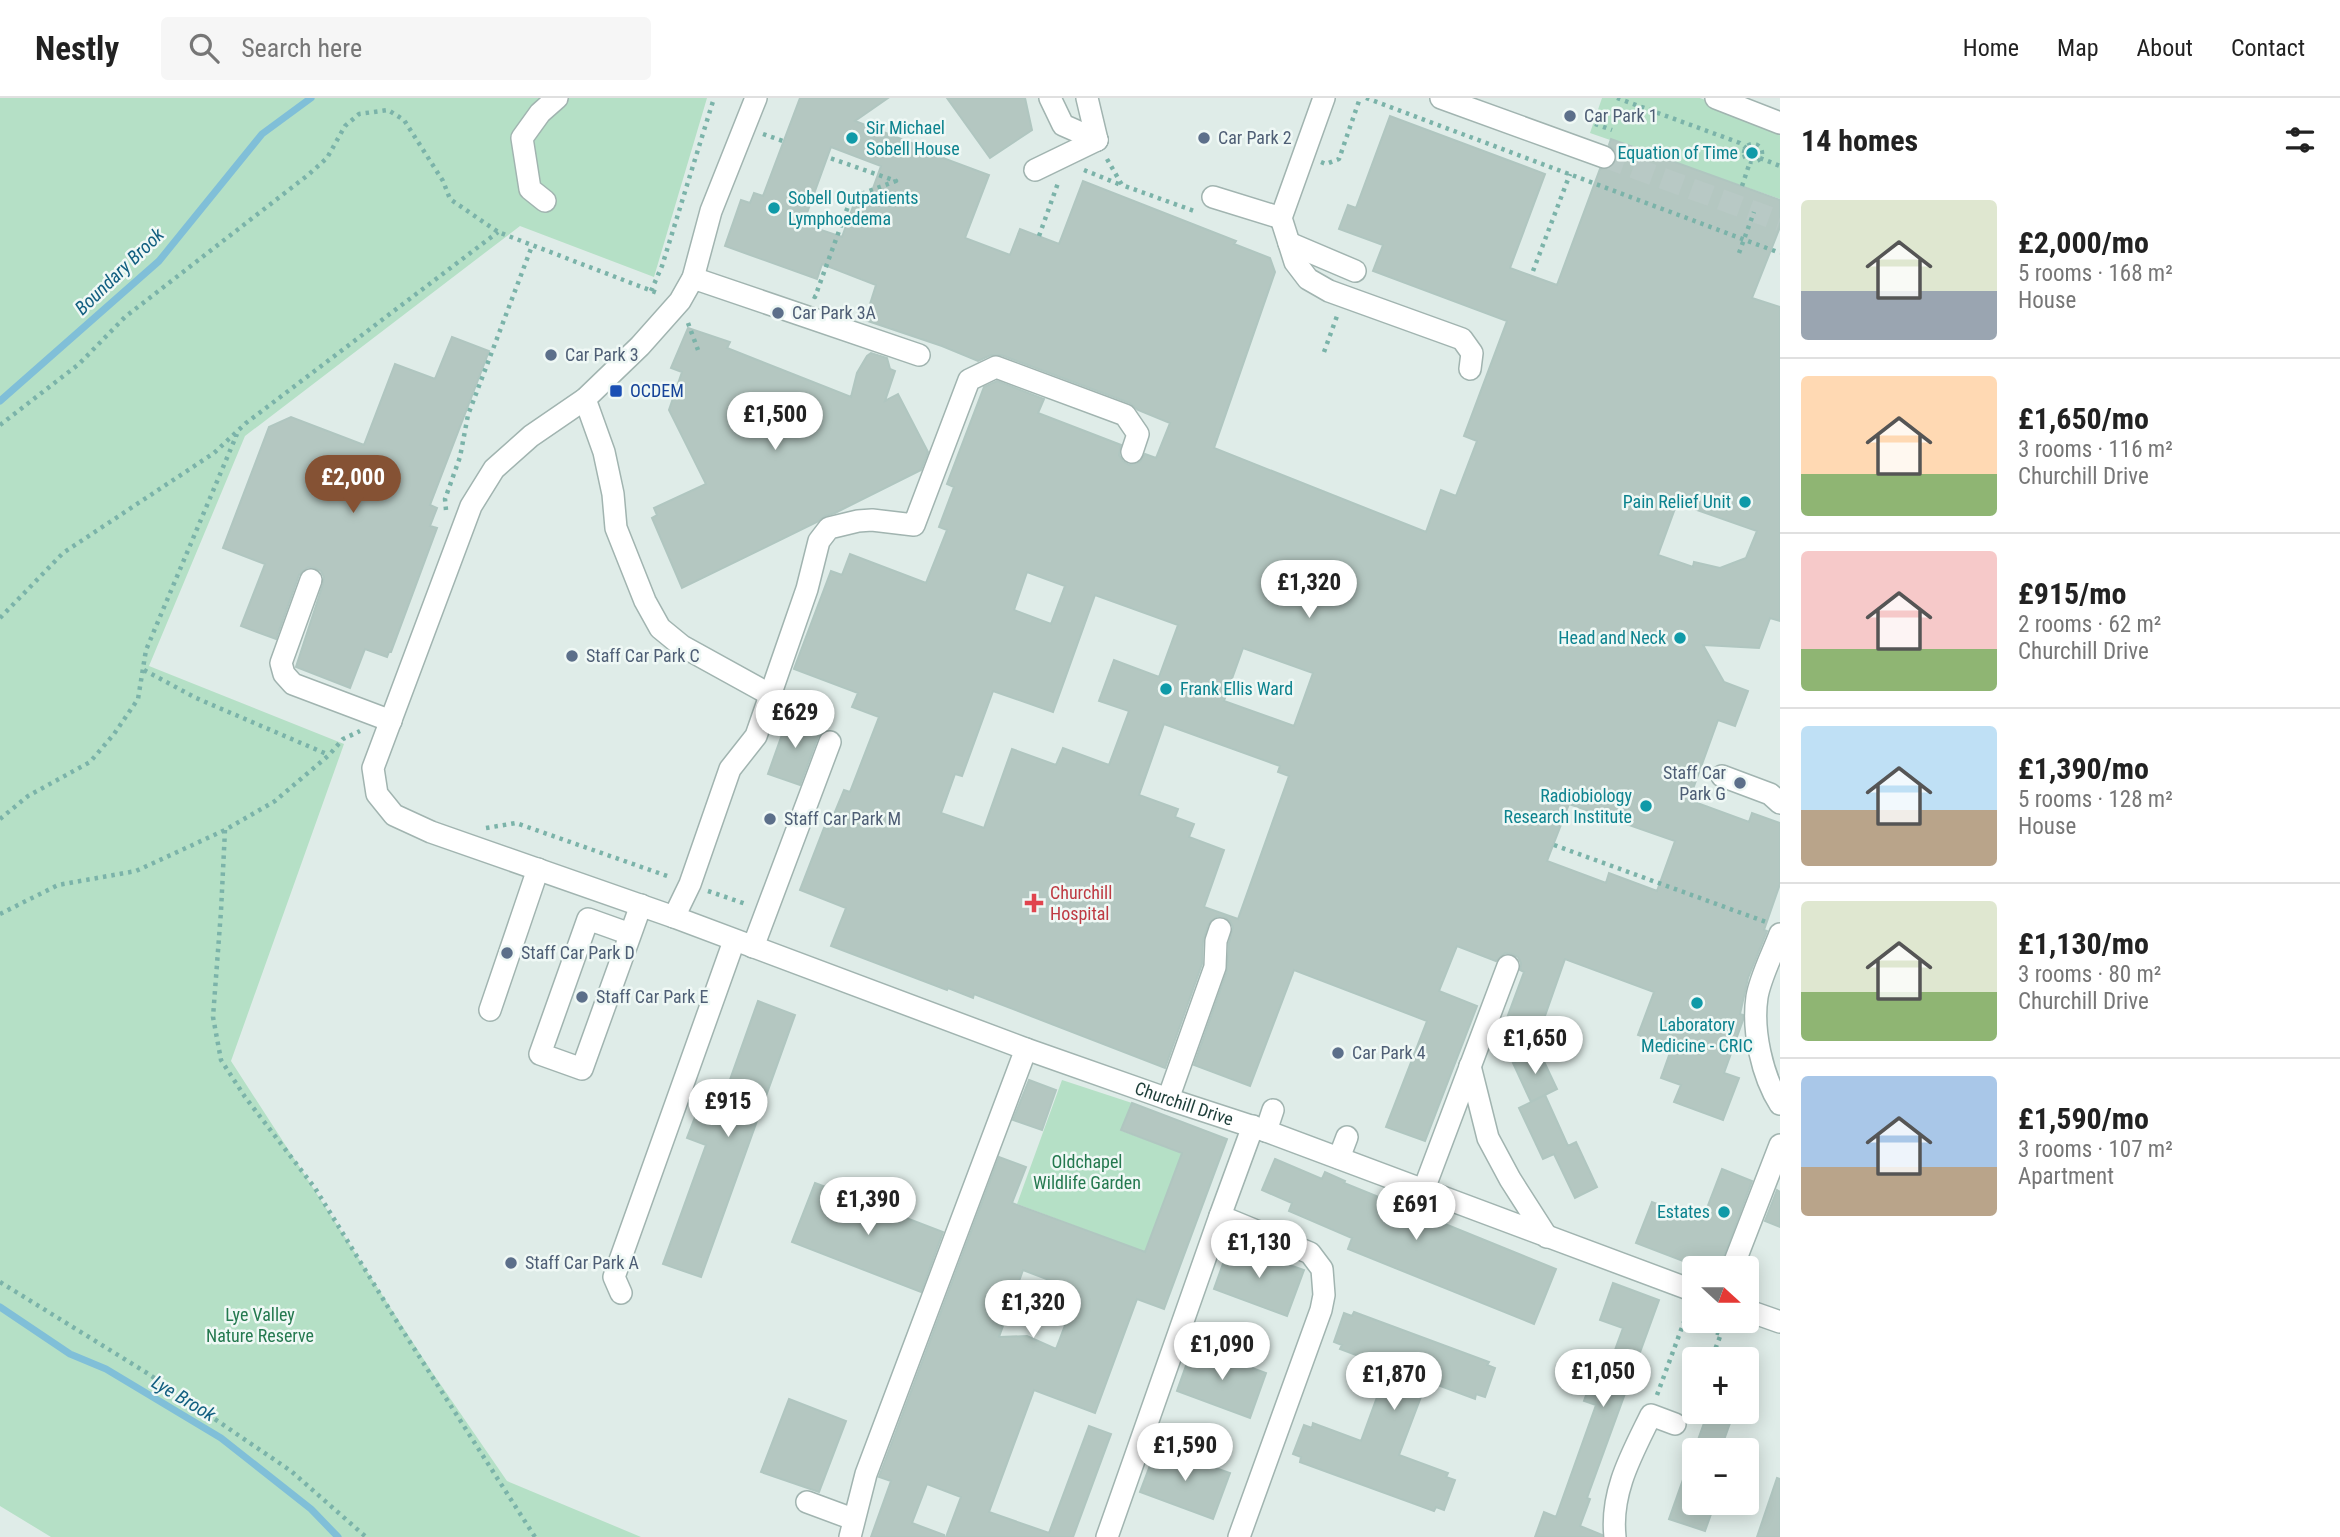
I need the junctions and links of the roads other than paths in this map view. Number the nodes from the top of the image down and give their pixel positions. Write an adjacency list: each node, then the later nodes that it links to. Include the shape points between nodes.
1 (557, 98): 12 (street, via 523,138 530,189)
2 (756, 98): 17 (street, Churchill Drive, via 711,211)
3 (1050, 98): 9 (street, via 1063,125)
4 (1087, 98): 9 (street)
5 (1324, 98): 14 (street)
6 (1441, 98): 10 (street)
7 (1716, 98): 8 (street)
8 (1780, 123)
9 (1097, 140): 11 (street)
10 (1604, 157)
11 (1035, 170)
12 (545, 201)
13 (1207, 205): 14 (street)
14 (1282, 218): 15 (street)
15 (1289, 243): 16 (street); 19 (street, via 1295,262 1308,279 1329,291 1462,340 1472,353)
16 (1355, 271)
17 (693, 278): 18 (street); 20 (street, Churchill Drive, via 656,328)
18 (919, 355)
19 (1470, 369)
20 (585, 399): 23 (street, via 604,452 616,528 660,628 682,646); 24 (street, Churchill Drive, via 531,436 494,469 471,506)
21 (1132, 452): 23 (street, via 1138,434 1125,415 996,367 969,380 914,525 858,522 829,528 819,541 807,589)
22 (311, 580): 24 (street, via 281,663 284,674 293,684)
23 (769, 694): 30 (street, via 756,736 730,769)
24 (382, 717): 28 (street, Churchill Drive, via 373,768 377,794 394,815)
25 (830, 742): 34 (street, via 762,923)
26 (1722, 776): 27 (street, via 1770,794)
27 (1780, 803)
28 (538, 869): 29 (street, Churchill Drive); 36 (street)
29 (641, 905): 30 (street, Churchill Drive); 33 (street)
30 (674, 917): 34 (street, Churchill Drive)
31 (1774, 928): 40 (street, via 1757,997 1758,1044 1769,1086)
32 (1220, 929): 39 (street, via 1215,967)
33 (630, 934): 33 (street, via 582,1069 540,1054 588,919)
34 (743, 944): 37 (street, Churchill Drive); 51 (street, via 614,1277)
35 (1508, 966): 38 (street)
36 (490, 1010)
37 (1026, 1049): 39 (street, Churchill Drive); 56 (street, via 870,1462)
38 (1470, 1066): 46 (street); 48 (street, via 1488,1138)
39 (1168, 1099): 42 (street, Churchill Drive)
40 (1780, 1104)
41 (1273, 1110): 42 (street)
42 (1259, 1129): 45 (street, Churchill Drive); 47 (street)
43 (1347, 1137): 45 (street)
44 (1780, 1145): 49 (street)
45 (1339, 1158): 46 (street, Churchill Drive)
46 (1424, 1189): 48 (street, Churchill Drive)
47 (1220, 1216): 57 (street); 58 (street, via 1310,1253 1322,1269 1324,1295)
48 (1547, 1237): 50 (street, Churchill Drive)
49 (1737, 1256)
50 (1682, 1286)
51 (621, 1293)
52 (1759, 1315): 53 (street)
53 (1780, 1322)
54 (1675, 1424): 59 (street, via 1651,1415 1620,1483 1614,1507)
55 (807, 1502): 56 (street)
56 (852, 1528)
57 (1107, 1537)
58 (1239, 1537)
59 (1615, 1537)

